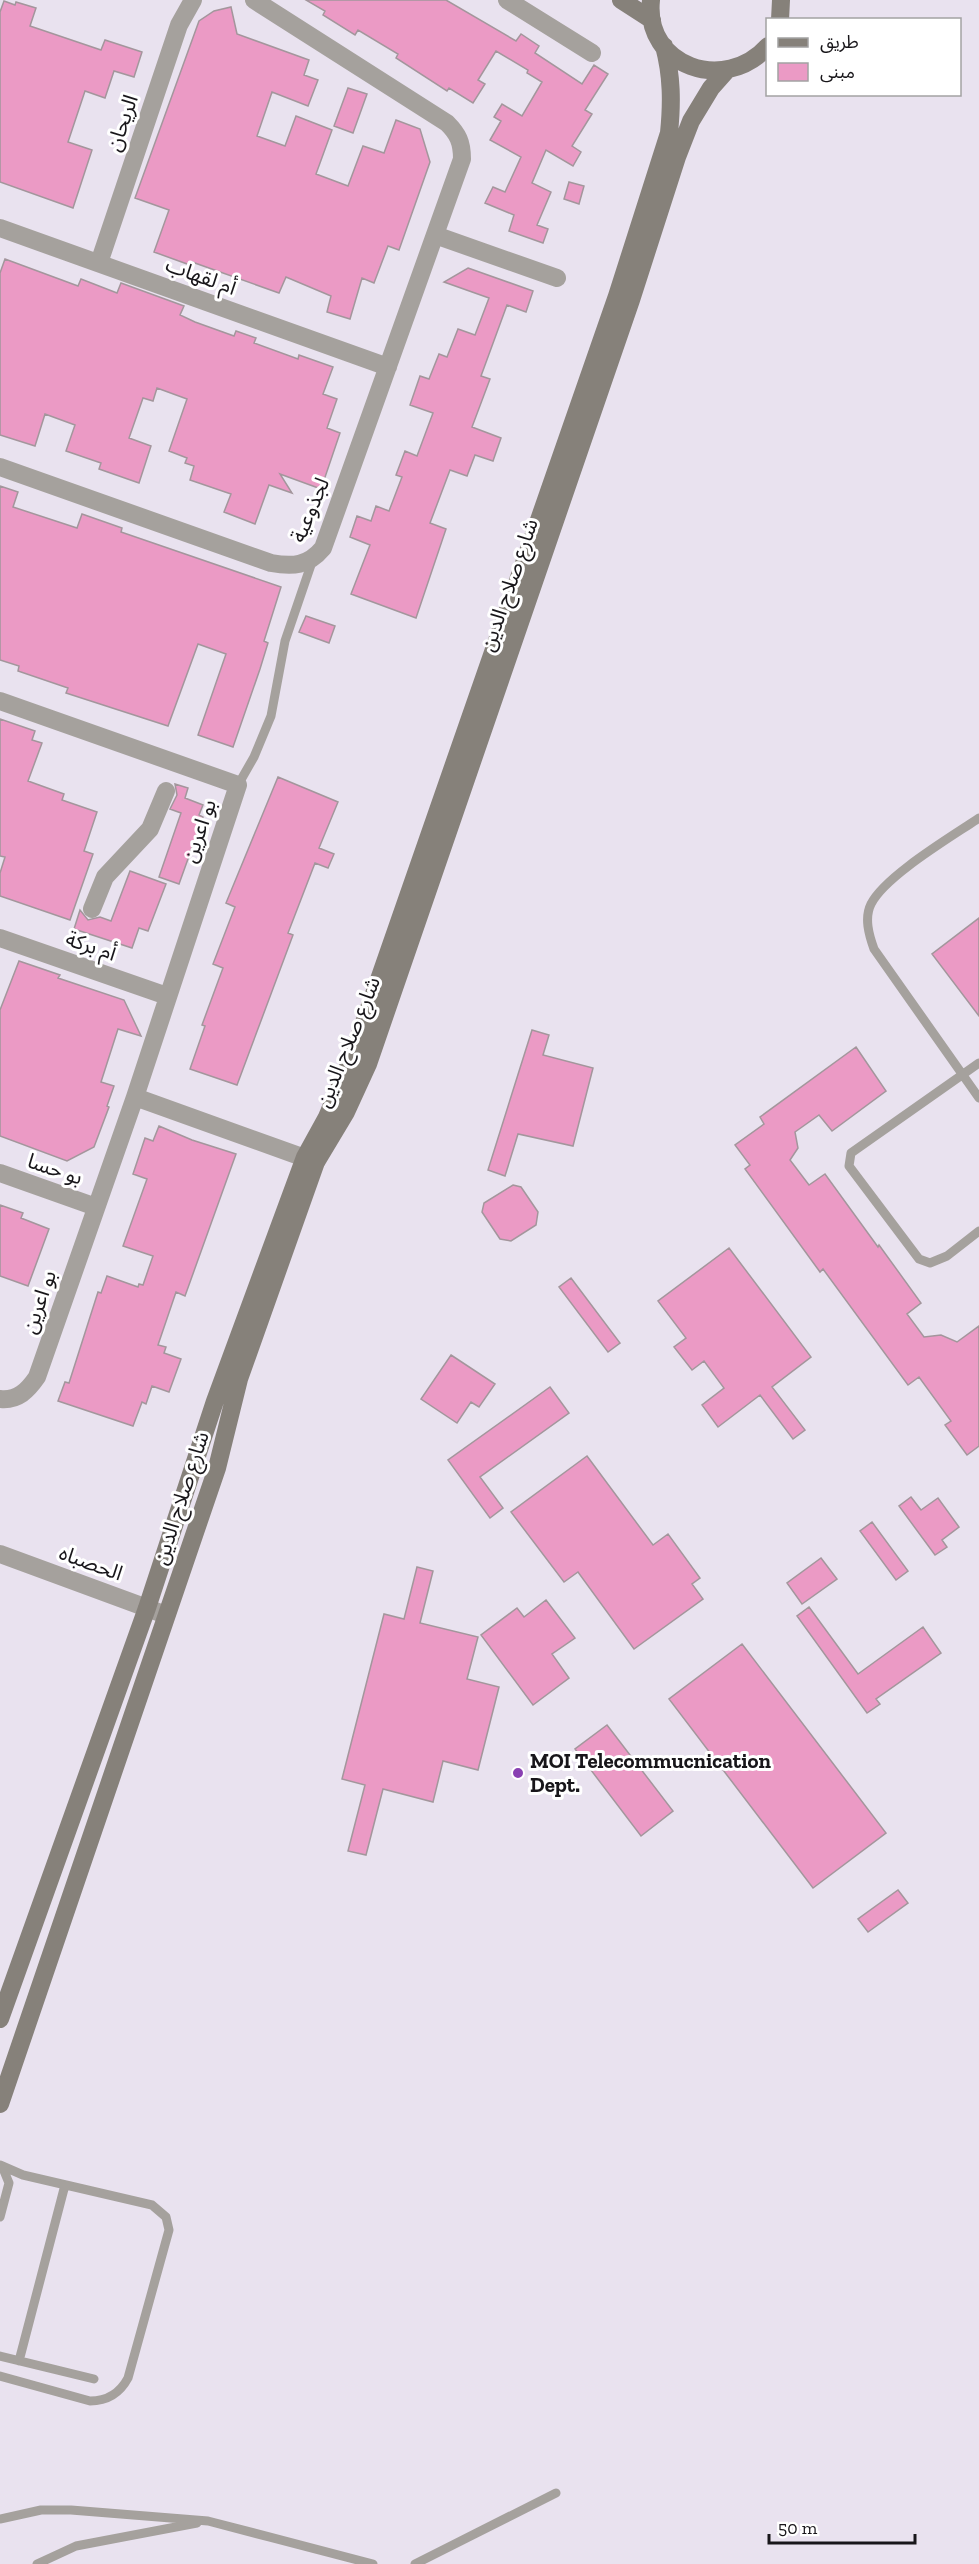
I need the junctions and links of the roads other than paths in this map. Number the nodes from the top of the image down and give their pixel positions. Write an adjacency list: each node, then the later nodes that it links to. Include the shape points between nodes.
1 (193, 0): 15 (street, الريحان, via 179,24)
2 (254, 0): 14 (street, لجذوعية, via 447,123 457,134 462,159)
3 (507, 0): 11 (street)
4 (621, 0): 8 (street)
5 (651, 0): 8 (street)
6 (781, 0): 7 (street)
7 (780, 18)
8 (652, 20): 9 (street)
9 (664, 46): 12 (street, via 692,67); 31 (street, شارع صلاح الدين, via 672,92 664,154 351,1060)
10 (766, 48): 12 (street, via 751,61)
11 (592, 53)
12 (727, 70): 31 (street, شارع صلاح الدين, via 701,104 684,139 368,1064 346,1112)
13 (0, 228): 15 (street, أم لقهاب)
14 (435, 235): 16 (street); 17 (street, لجذوعية)
15 (99, 263): 17 (street, أم لقهاب)
16 (557, 278)
17 (388, 367): 19 (street, لجذوعية, via 323,548)
18 (0, 467): 19 (street, لجذوعية, via 271,563 291,566)
19 (313, 559): 22 (lane, via 285,641 271,716)
20 (0, 701): 21 (street, بو اعرين)
21 (177, 762): 22 (street, بو اعرين); 24 (street, via 150,829 108,873)
22 (238, 785): 26 (street, بو اعرين)
23 (979, 818): 28 (lane, via 886,885 870,905 867,920 874,948)
24 (92, 909)
25 (0, 938): 26 (street, أم بركة)
26 (167, 996): 29 (street, بو اعرين)
27 (979, 1063): 28 (lane)
28 (962, 1075): 30 (lane); 34 (lane, via 851,1153 849,1166 919,1259 930,1263 947,1256)
29 (135, 1097): 31 (street); 33 (street, بو اعرين)
30 (979, 1098)
31 (310, 1160): 37 (street, شارع صلاح الدين, via 215,1401); 38 (street, شارع صلاح الدين, via 239,1379 217,1468)
32 (0, 1173): 33 (street, بو حسا)
33 (96, 1207): 35 (street, بو اعرين, via 37,1377 19,1396)
34 (979, 1231)
35 (0, 1400)
36 (0, 1554): 37 (street, الحصباه)
37 (147, 1608): 38 (street, الحصباه); 39 (street, شارع صلاح الدين)
38 (166, 1615): 40 (street, شارع صلاح الدين)
39 (0, 2019)
40 (0, 2104)
41 (1, 2166): 42 (lane); 43 (lane, via 9,2183)
42 (65, 2185): 45 (lane); 46 (lane, via 152,2205 163,2212 168,2223 128,2378 112,2396 90,2401)
43 (0, 2217)
44 (0, 2356): 45 (lane)
45 (20, 2361): 47 (lane)
46 (0, 2376)
47 (94, 2379)
48 (556, 2493): 53 (lane)
49 (0, 2519): 50 (lane, via 41,2510 71,2510)
50 (208, 2521): 51 (lane, via 76,2546); 52 (lane)
51 (38, 2564)
52 (373, 2564)
53 (415, 2564)

